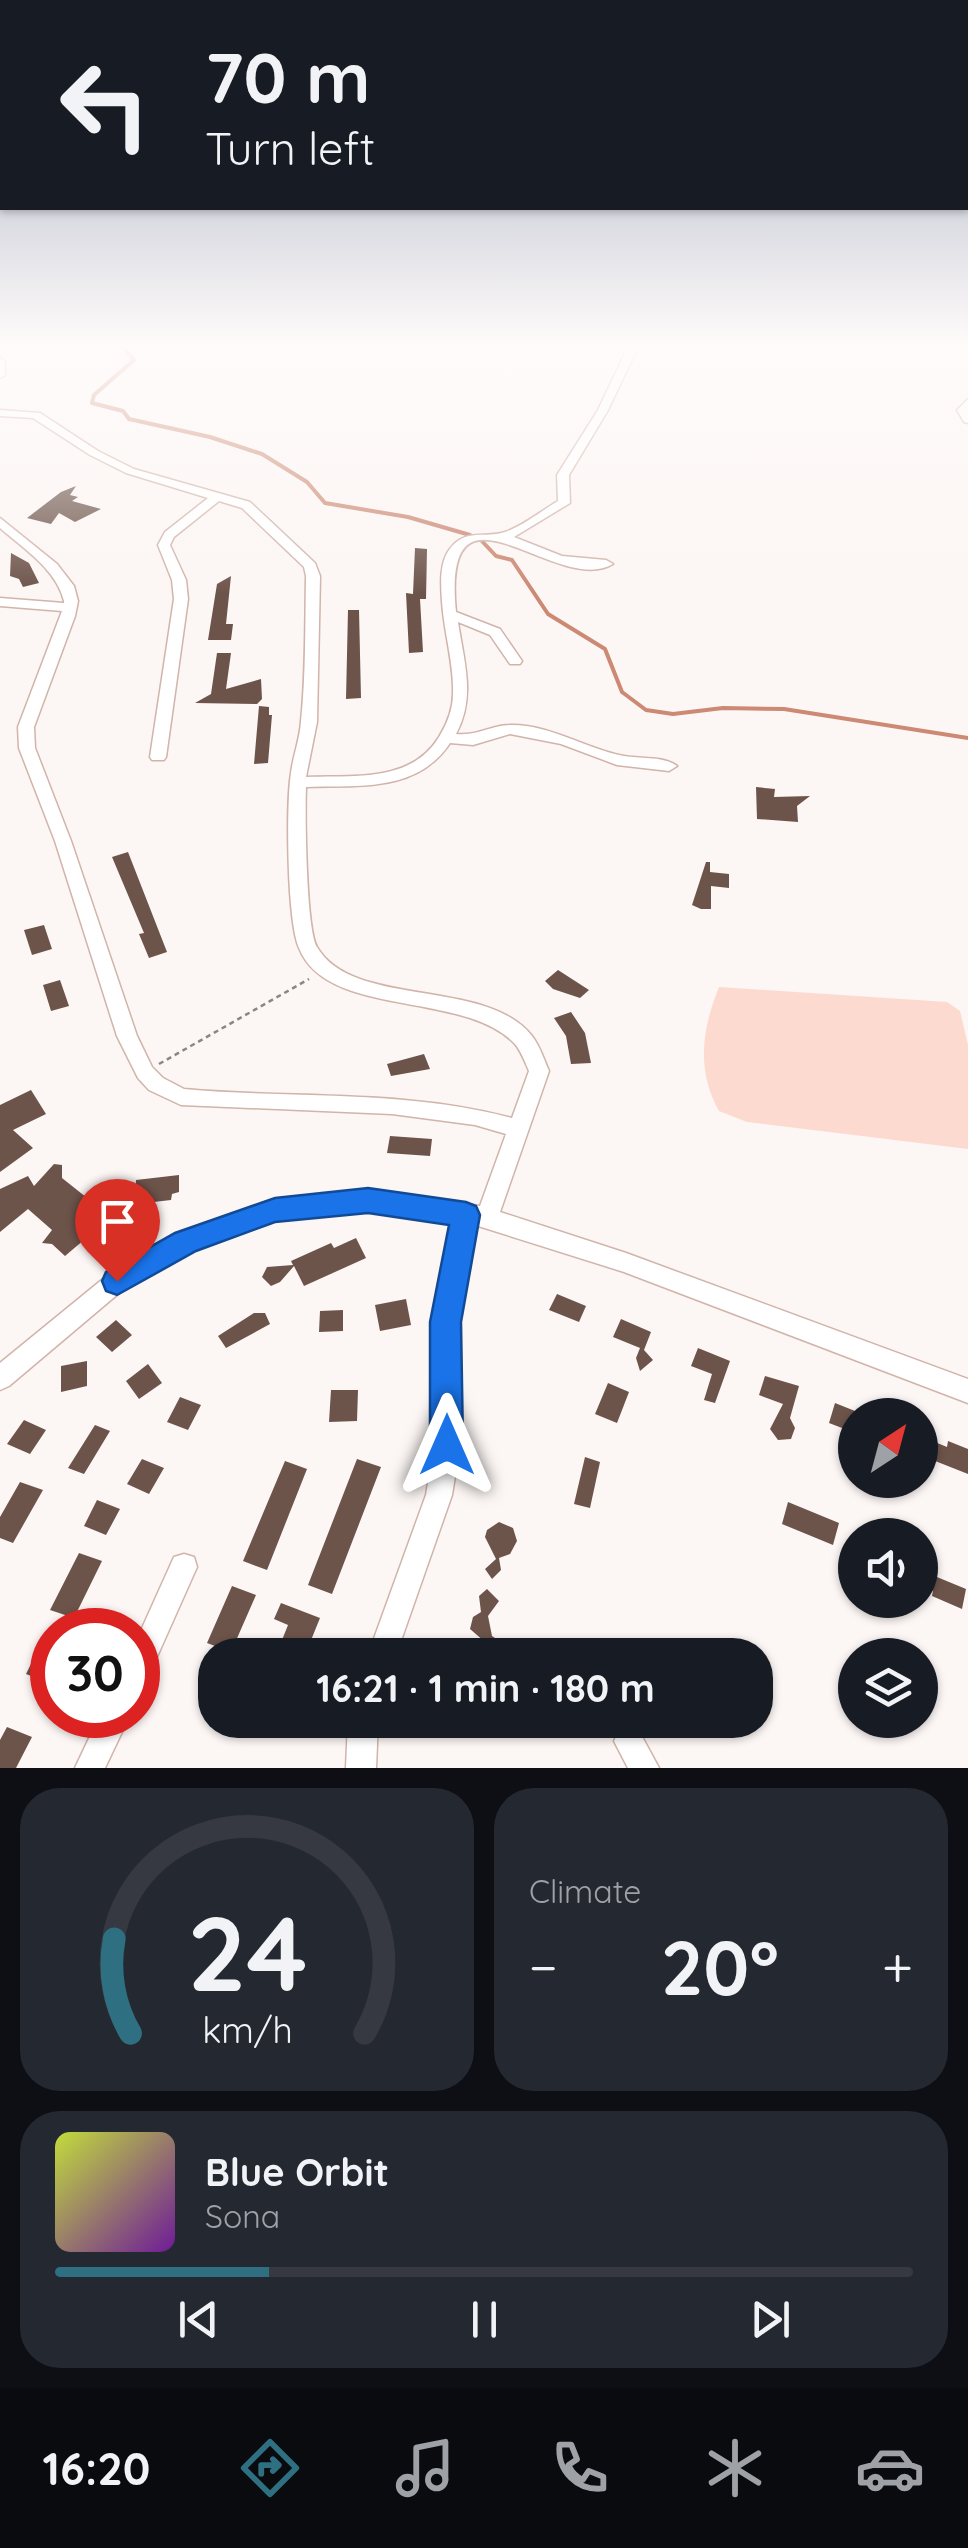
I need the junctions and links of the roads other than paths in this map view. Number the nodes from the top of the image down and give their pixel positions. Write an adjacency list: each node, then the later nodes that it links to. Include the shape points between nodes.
1 (58, 430): 3 (street, via 130,471)
2 (590, 430): 5 (street, via 563,476 564,503)
3 (217, 496): 12 (street, via 164,545 181,600); 14 (street, via 256,511 302,555 314,576 309,725)
4 (0, 522): 8 (street, via 63,578)
5 (504, 538): 6 (street, via 563,560); 9 (street, via 474,538 450,555)
6 (606, 564)
7 (0, 602): 8 (street)
8 (70, 608): 15 (street, via 29,718 26,748 145,1072 181,1097 426,1109)
9 (451, 616): 10 (street, via 494,629); 11 (street, via 461,694)
10 (515, 662)
11 (446, 738): 13 (street, via 473,740 509,729 565,740 612,759); 14 (street, via 427,763 399,775)
12 (158, 757)
13 (669, 766)
14 (298, 782): 15 (street, via 303,935 315,960 352,984 458,1004 529,1044 539,1071)
15 (516, 1128): 16 (street)
16 (477, 1216): 17 (street, via 368,1200 275,1210 231,1224 117,1281); 18 (street, via 626,1263); 21 (street, via 445,1322 447,1445 439,1495)
17 (0, 1378)
18 (968, 1392)
19 (184, 1567): 20 (street)
20 (160, 1619)
21 (388, 1638)
22 (104, 1738): 25 (street)
23 (362, 1738): 26 (street)
24 (630, 1741): 27 (street)
25 (90, 1768)
26 (361, 1768)
27 (644, 1768)

